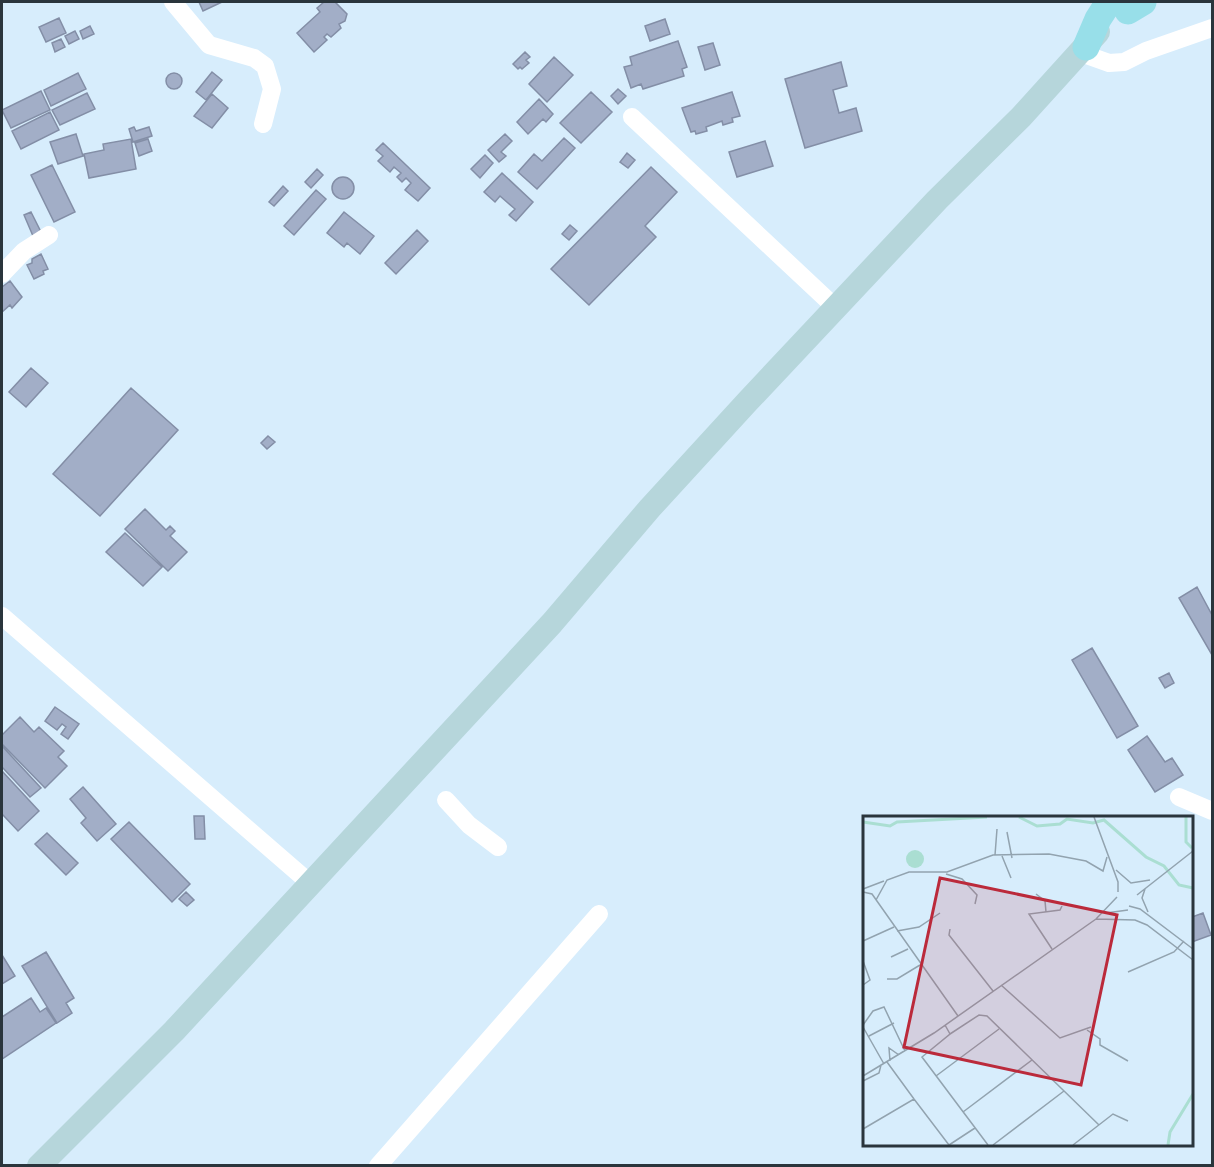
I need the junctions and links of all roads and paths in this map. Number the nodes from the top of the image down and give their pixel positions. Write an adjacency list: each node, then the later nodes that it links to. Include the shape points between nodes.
1 (173, 2): 6 (street, via 209,45 254,58 265,66 272,89)
2 (1128, 3): 4 (main road, via 1098,19)
3 (1212, 28): 4 (street, via 1124,62 1109,63)
4 (1084, 50): 9 (main road)
5 (632, 117): 9 (street)
6 (263, 124)
7 (49, 235): 8 (street, via 24,251)
8 (2, 274)
9 (837, 309): 15 (main road, via 650,508 552,622)
10 (2, 616): 15 (street)
11 (1179, 797): 13 (street)
12 (446, 800): 14 (street, via 469,825)
13 (1212, 811)
14 (498, 847)
15 (311, 884): 17 (main road, via 174,1031)
16 (599, 914): 18 (street)
17 (39, 1166)
18 (378, 1166)

